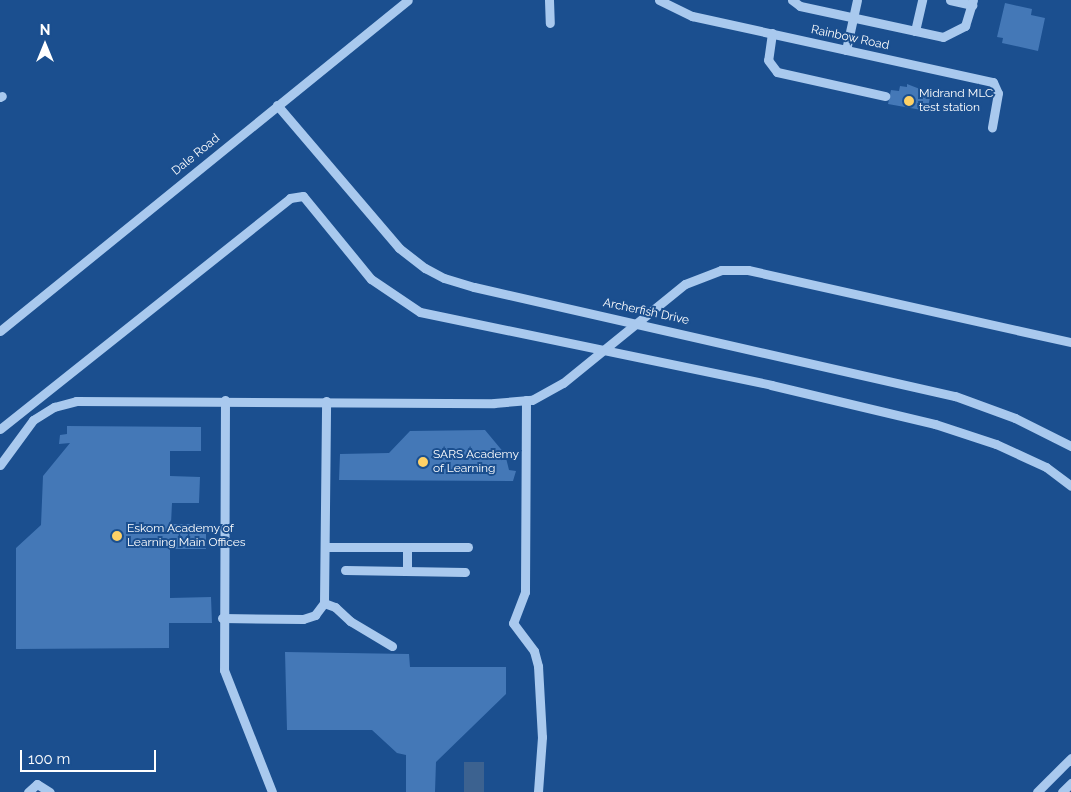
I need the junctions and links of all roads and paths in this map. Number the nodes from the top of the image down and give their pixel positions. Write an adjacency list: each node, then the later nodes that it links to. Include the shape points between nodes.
1 (408, 0): 15 (street, Dale Road)
2 (549, 0): 10 (street)
3 (659, 0): 12 (street, Rainbow Road, via 692,16)
4 (792, 0): 9 (street, via 800,6)
5 (857, 0): 9 (street)
6 (922, 0): 11 (street)
7 (950, 0): 8 (street)
8 (973, 3): 11 (street, via 965,26 952,36 943,38)
9 (853, 18): 11 (street); 13 (street)
10 (550, 23)
11 (915, 32)
12 (772, 33): 13 (street, Rainbow Road); 14 (street, via 768,60 777,72)
13 (846, 50): 16 (street, Rainbow Road, via 993,82 998,93)
14 (885, 96)
15 (277, 105): 17 (street, Archerfish Drive, via 390,238 425,268 464,285); 18 (street, Dale Road)
16 (992, 127)
17 (638, 323): 19 (street, via 685,284 711,272 738,269); 20 (street); 25 (street, Archerfish Drive, via 955,396 1015,418)
18 (0, 330)
19 (1069, 338)
20 (604, 350): 22 (street, via 554,389); 24 (street, via 420,312 375,283 308,200 296,196); 27 (street, via 935,424 1021,455 1046,467)
21 (224, 400): 23 (street); 26 (street, via 102,399 66,402 33,420); 35 (street)
22 (526, 400): 23 (street); 42 (street, via 525,592 513,622 534,651 538,666 542,737)
23 (326, 401): 28 (street)
24 (0, 429)
25 (1071, 446)
26 (0, 465)
27 (1071, 486)
28 (326, 547): 29 (street); 34 (street)
29 (407, 547): 30 (street); 32 (street)
30 (468, 547)
31 (344, 570): 32 (street)
32 (407, 571): 33 (street)
33 (465, 572)
34 (324, 603): 35 (street, via 315,614 303,619); 36 (street)
35 (222, 618): 41 (street, via 224,675)
36 (392, 646)
37 (1071, 758): 43 (street)
38 (1071, 783): 44 (street)
39 (28, 792): 40 (street, via 37,784)
40 (50, 792)
41 (272, 792)
42 (538, 792)
43 (1037, 792)
44 (1062, 792)

